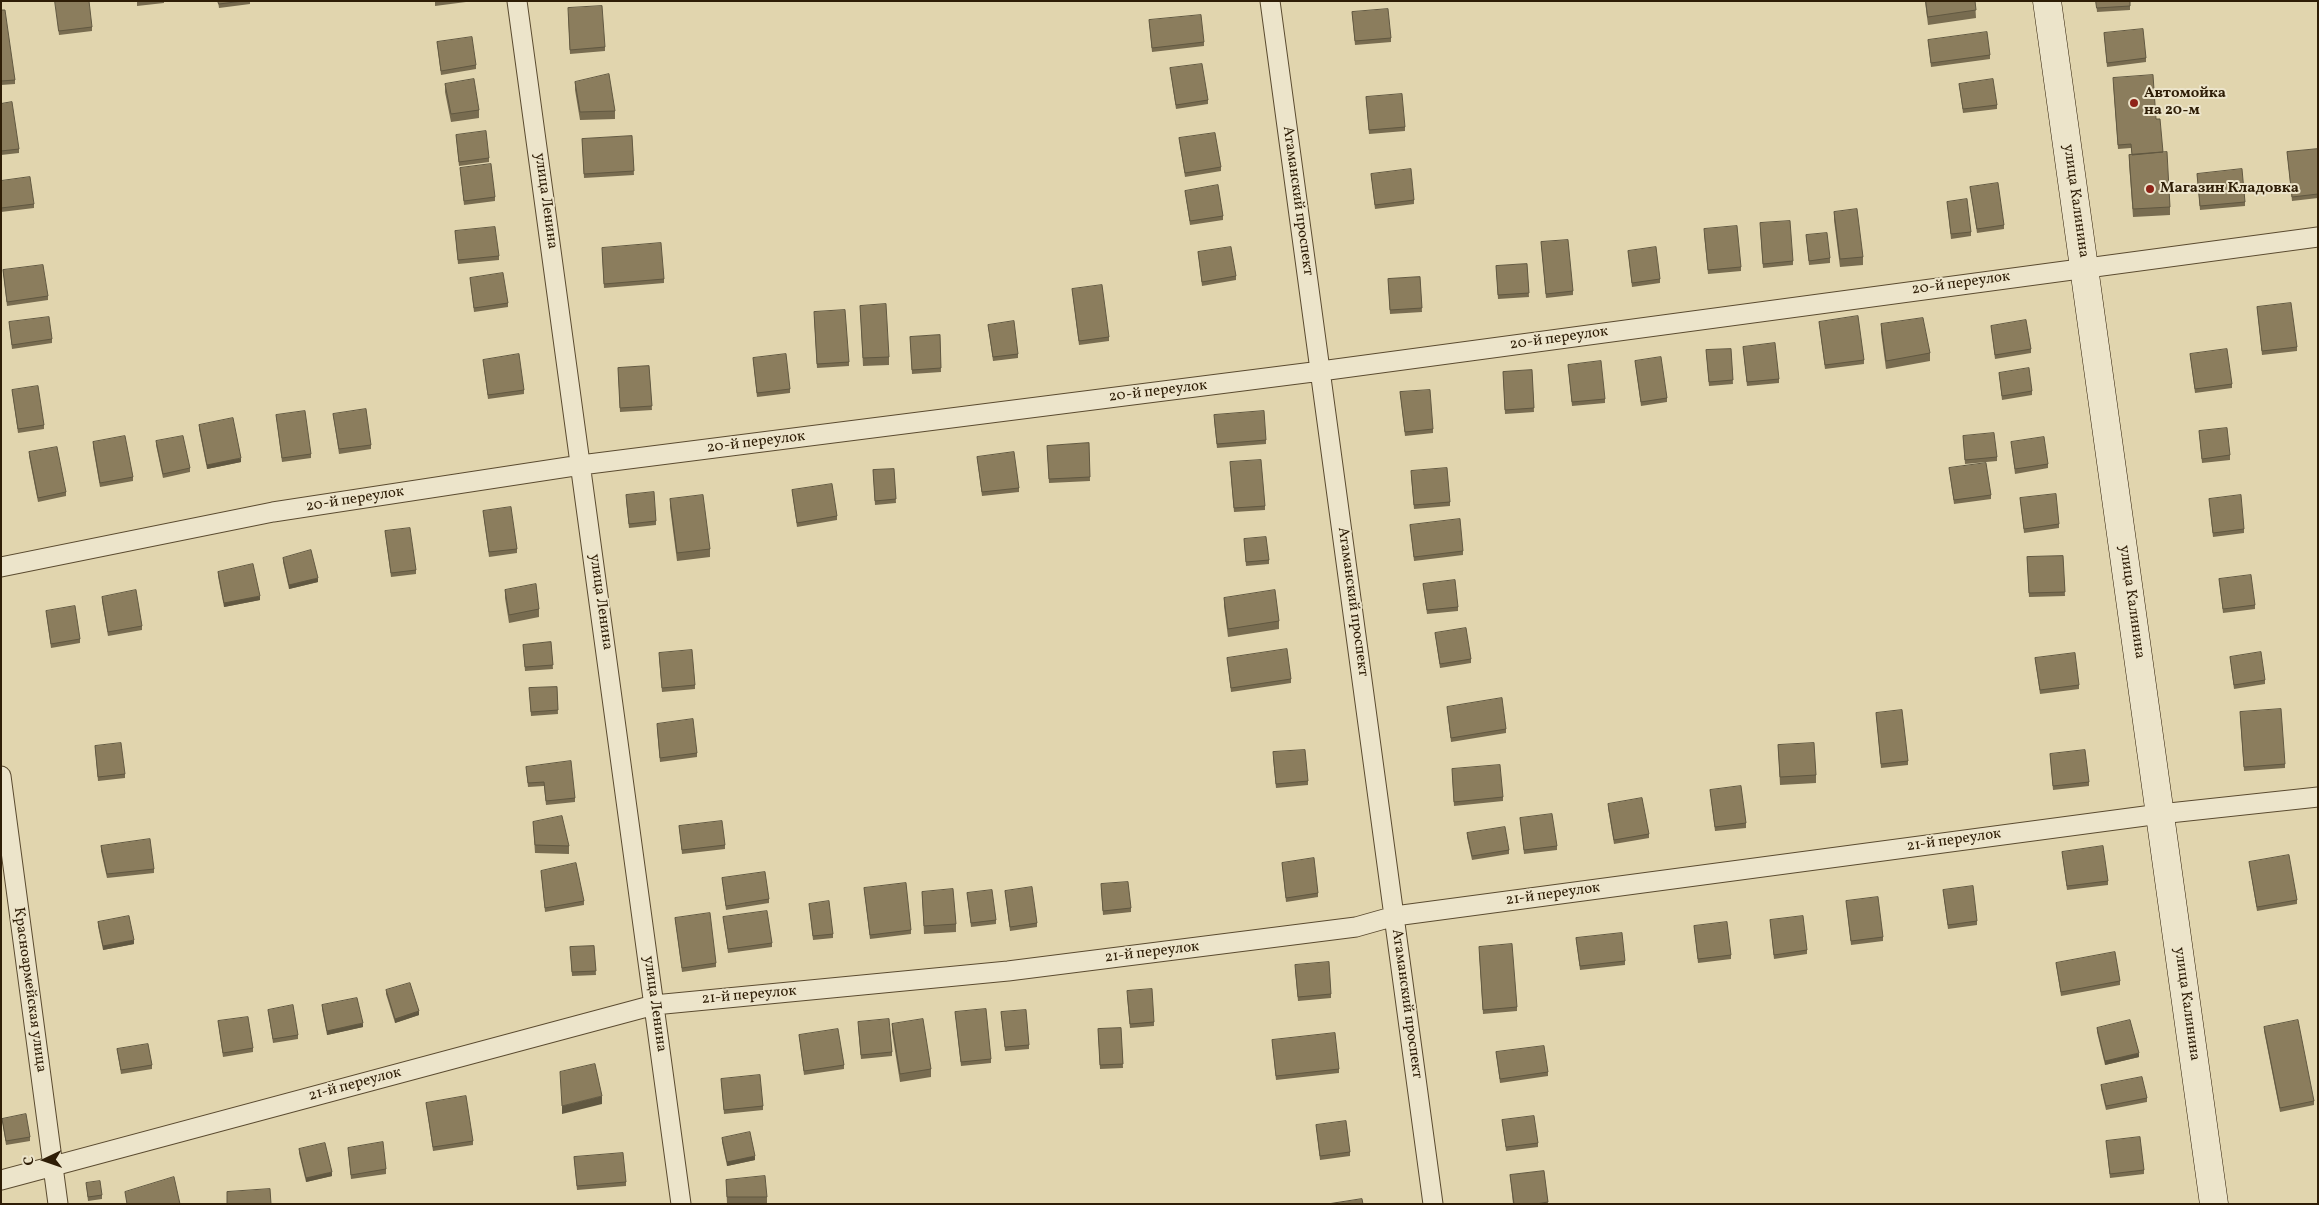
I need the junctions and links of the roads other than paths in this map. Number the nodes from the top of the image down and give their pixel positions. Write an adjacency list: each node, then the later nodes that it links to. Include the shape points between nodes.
1 (517, 1): 7 (street, улица Ленина)
2 (1270, 1): 6 (street, Атаманский проспект)
3 (2047, 1): 5 (main road, улица Калинина)
4 (2318, 237): 5 (street, 20-й переулок)
5 (2084, 268): 6 (street, 20-й переулок); 11 (main road, улица Калинина)
6 (1320, 371): 7 (street, 20-й переулок); 12 (street, Атаманский проспект)
7 (581, 465): 8 (street, 20-й переулок, via 273,512); 13 (street, улица Ленина)
8 (1, 567)
9 (1, 776): 14 (street, Красноармейская улица)
10 (2318, 797): 11 (street, 21-й переулок)
11 (2160, 814): 12 (street, 21-й переулок); 19 (main road, улица Калинина)
12 (1395, 916): 13 (street, 21-й переулок, via 1356,927 1008,971); 18 (street, Атаманский проспект)
13 (654, 1005): 14 (street, 21-й переулок); 17 (street, улица Ленина)
14 (52, 1166): 15 (street, 21-й переулок); 16 (street, Красноармейская улица)
15 (1, 1180)
16 (58, 1204)
17 (681, 1204)
18 (1433, 1204)
19 (2214, 1204)

